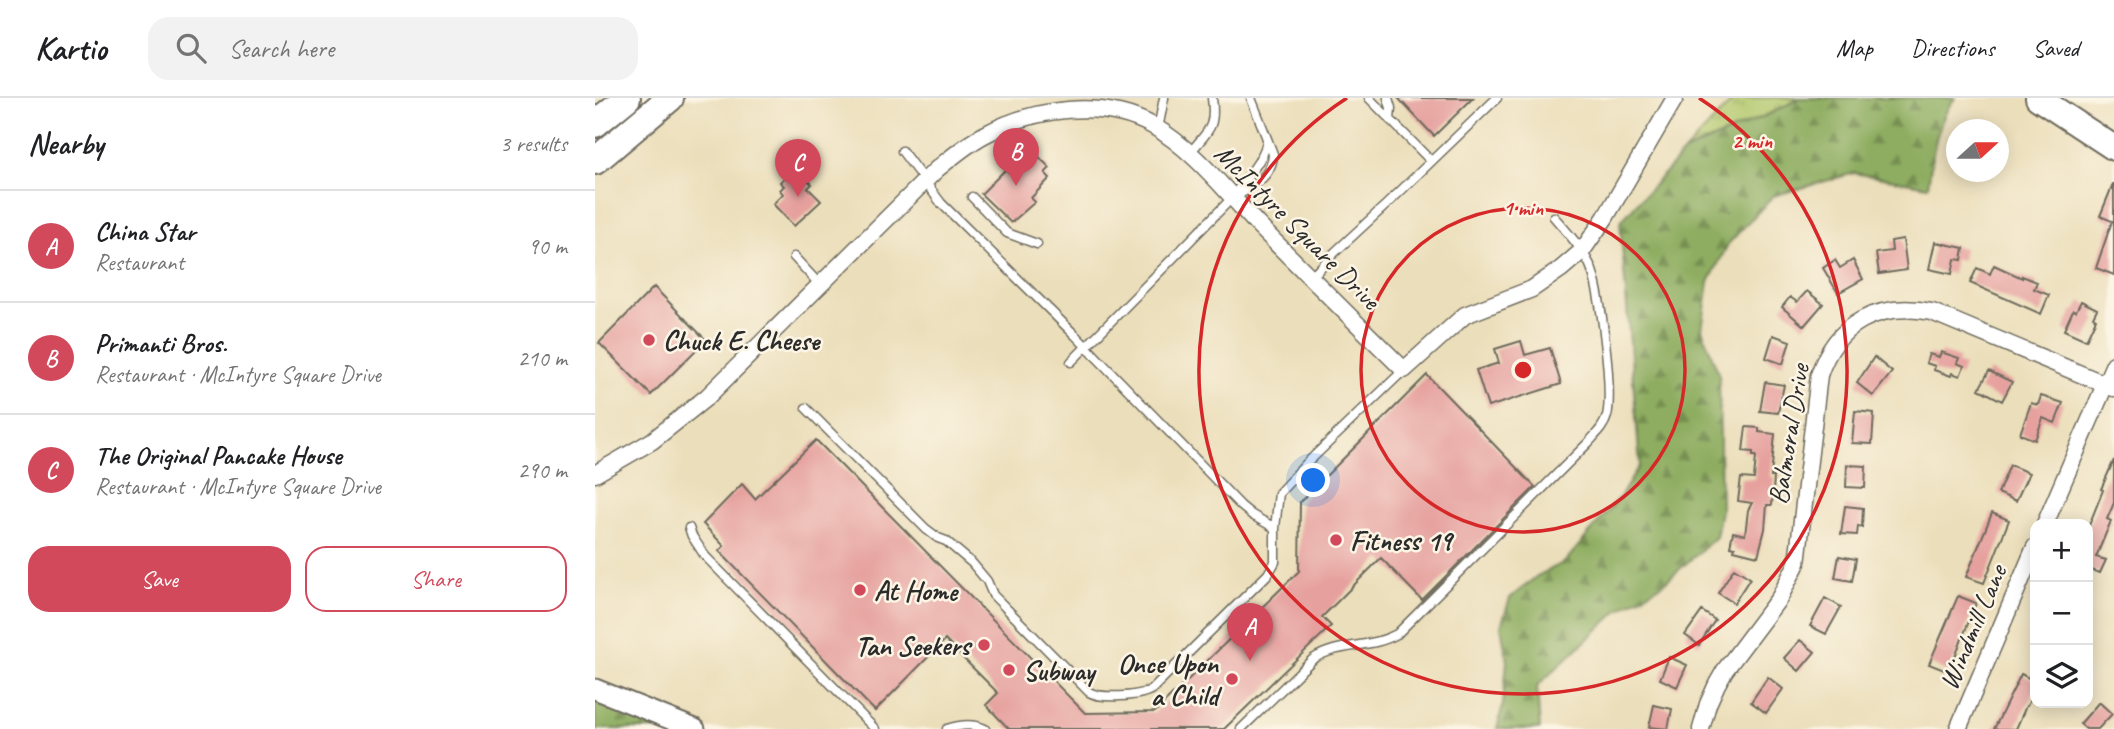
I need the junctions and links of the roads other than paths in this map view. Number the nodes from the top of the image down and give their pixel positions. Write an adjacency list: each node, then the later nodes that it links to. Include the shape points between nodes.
1 (627, 98): 13 (highway)
2 (670, 98): 19 (highway)
3 (1164, 98): 14 (lane)
4 (1212, 98): 18 (lane, via 1215,118)
5 (1251, 98): 15 (lane)
6 (1369, 98): 12 (lane)
7 (1388, 98): 12 (lane)
8 (1497, 98): 20 (lane)
9 (1675, 98): 26 (street)
10 (2038, 98): 16 (main road)
11 (1081, 104): 14 (street, McIntyre Square Drive, via 1127,115); 21 (street, McIntyre Square Drive, via 998,128 960,150)
12 (1390, 120): 20 (lane)
13 (595, 124)
14 (1158, 129): 18 (street, McIntyre Square Drive)
15 (1267, 140): 23 (lane, via 1262,157); 23 (lane, via 1273,154 1270,167 1254,187)
16 (2114, 148)
17 (902, 152): 21 (lane)
18 (1190, 153): 23 (street, McIntyre Square Drive)
19 (595, 161)
20 (1431, 161): 28 (lane)
21 (925, 181): 29 (street, McIntyre Square Drive); 30 (lane, via 941,203)
22 (972, 197): 25 (lane, via 1007,233)
23 (1232, 198): 28 (street, McIntyre Square Drive); 30 (lane)
24 (1554, 218): 26 (lane)
25 (1037, 244)
26 (1582, 251): 33 (street, via 1532,289 1465,314); 46 (lane, via 1595,280 1606,355 1609,398 1604,424 1397,634 1380,642 1322,653)
27 (794, 257): 29 (lane)
28 (1311, 278): 33 (street, McIntyre Square Drive)
29 (821, 286): 36 (street, McIntyre Square Drive, via 679,421)
30 (1086, 347): 31 (lane); 39 (lane, via 1241,506)
31 (1071, 362)
32 (2114, 364): 34 (street)
33 (1404, 370): 39 (lane, via 1283,488 1277,498)
34 (2110, 386): 37 (street); 47 (street, Balmoral Drive, via 1932,312 1888,310 1847,329 1827,354 1819,375 1797,563 1780,597 1721,677)
35 (806, 408): 39 (lane, via 926,529 972,563 993,595 1093,695 1135,695 1152,689 1268,574 1275,562)
36 (595, 474)
37 (2047, 519)
38 (689, 528): 43 (lane, via 705,556)
39 (1275, 528)
40 (2030, 559): 48 (street, Windmill Lane)
41 (595, 689): 42 (street)
42 (695, 729)
43 (875, 729)
44 (947, 729): 45 (lane, via 962,725)
45 (985, 729)
46 (1241, 729)
47 (1701, 729)
48 (1958, 729)

